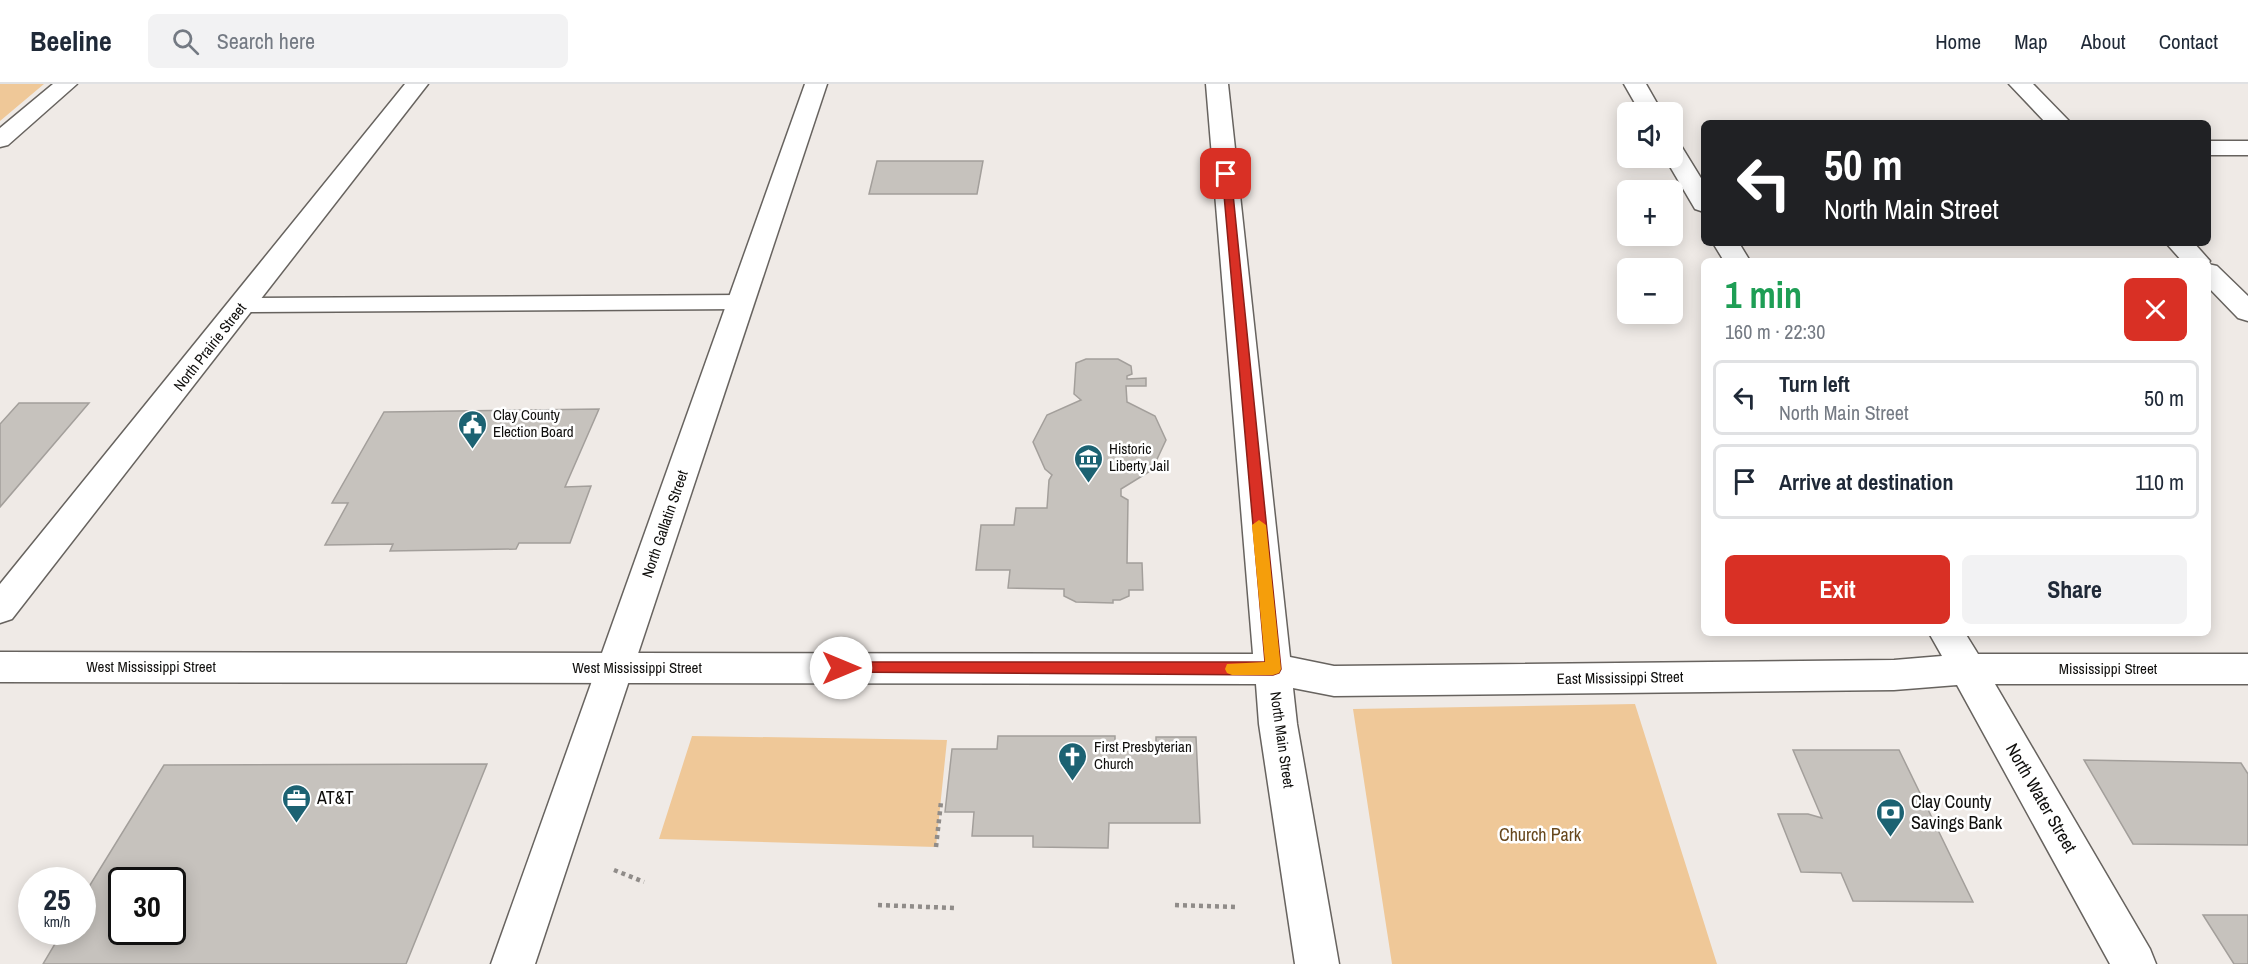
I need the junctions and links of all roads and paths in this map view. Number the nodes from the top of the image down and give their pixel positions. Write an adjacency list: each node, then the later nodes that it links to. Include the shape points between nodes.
1 (66, 84): 9 (street)
2 (417, 84): 19 (street, North Prairie Street)
3 (816, 84): 18 (street, North Gallatin Street)
4 (1217, 84): 24 (street, North Main Street)
5 (1635, 84): 7 (street)
6 (2020, 84): 8 (street)
7 (1645, 102)
8 (2056, 120)
9 (0, 140)
10 (2211, 148): 11 (street)
11 (2248, 148)
12 (1683, 168): 13 (street)
13 (1701, 199)
14 (2182, 246): 15 (street)
15 (2194, 258)
16 (2211, 275): 17 (street)
17 (2242, 301)
18 (742, 303): 19 (lane); 23 (street, North Gallatin Street)
19 (243, 305): 20 (street, North Prairie Street)
20 (0, 609)
21 (1949, 636): 25 (street, North Water Street)
22 (0, 667): 23 (street, West Mississippi Street)
23 (615, 668): 24 (street, West Mississippi Street); 35 (street, North Gallatin Street)
24 (1273, 669): 25 (street, East Mississippi Street, via 1334,681 1894,675); 36 (street, North Main Street, via 1278,724)
25 (1968, 669): 26 (street, Mississippi Street); 37 (street, North Water Street)
26 (2248, 669)
27 (941, 802): 28 (path)
28 (936, 847)
29 (614, 870): 30 (path)
30 (644, 882)
31 (878, 905): 34 (path)
32 (1175, 905): 33 (path)
33 (1238, 907)
34 (954, 908)
35 (513, 964)
36 (1317, 964)
37 (2134, 964)

